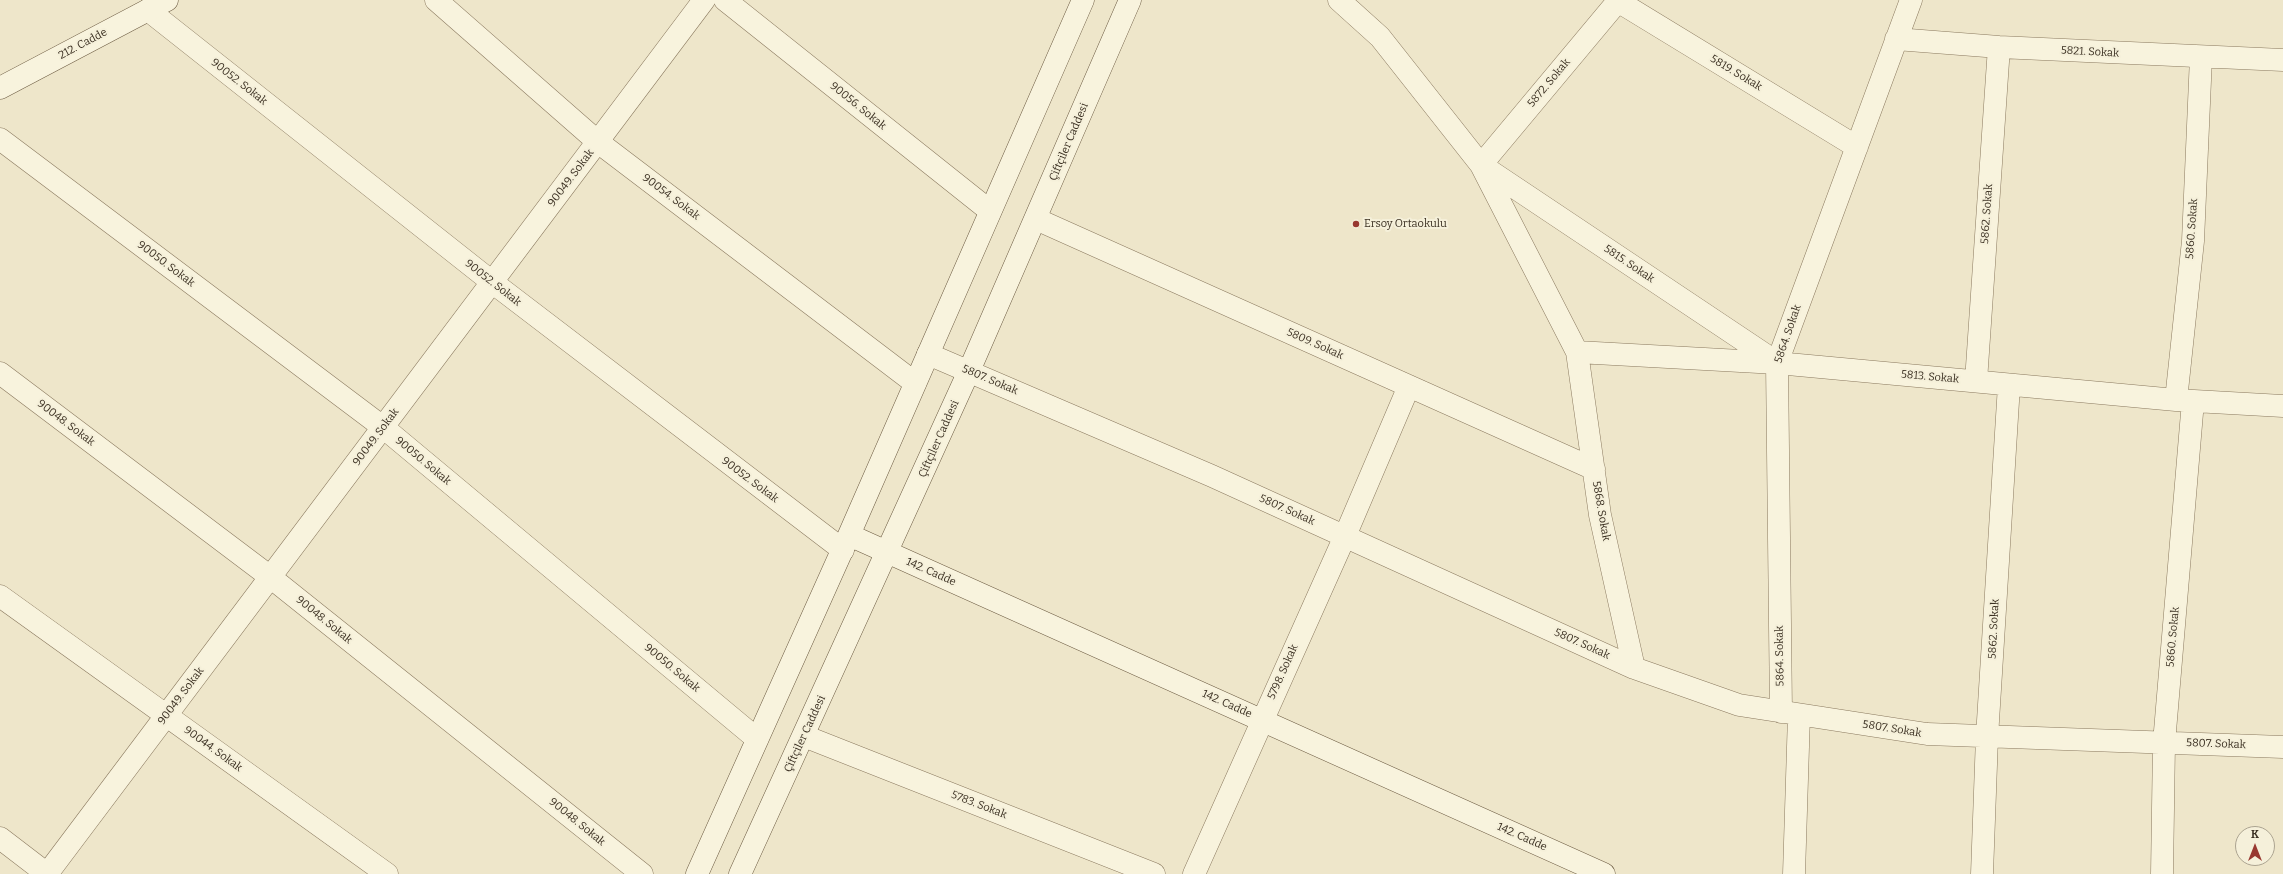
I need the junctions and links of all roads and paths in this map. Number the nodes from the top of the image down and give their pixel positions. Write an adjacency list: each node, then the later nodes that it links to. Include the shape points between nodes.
1 (167, 0): 10 (street, 212. Cadde)
2 (436, 0): 17 (street, 90054. Sokak)
3 (704, 0): 17 (street, 90049. Sokak)
4 (725, 0): 20 (street, 90056. Sokak)
5 (1083, 0): 20 (street)
6 (1130, 0): 21 (street, Çiftçiler Caddesi)
7 (1339, 0): 19 (street, 5815. Sokak, via 1380,37)
8 (1911, 0): 11 (street, 5864. Sokak)
9 (1617, 1): 18 (street, 5819. Sokak); 19 (street, 5872. Sokak)
10 (148, 10): 15 (street, 212. Cadde); 22 (street, 90052. Sokak)
11 (1896, 39): 12 (street, 5821. Sokak); 18 (street, 5864. Sokak)
12 (1999, 47): 13 (street, 5821. Sokak); 28 (street, 5862. Sokak)
13 (2201, 57): 14 (street, 5821. Sokak); 32 (street, 5860. Sokak)
14 (2283, 60)
15 (0, 88)
16 (0, 138): 34 (street, 90050. Sokak)
17 (598, 142): 22 (street, 90049. Sokak); 29 (street, 90054. Sokak)
18 (1857, 147): 25 (street, 5864. Sokak)
19 (1481, 165): 23 (street, 5815. Sokak); 25 (street, 5815. Sokak)
20 (990, 211): 24 (street)
21 (1036, 219): 26 (street, Çiftçiler Caddesi); 31 (street, 5809. Sokak)
22 (492, 282): 34 (street, 90049. Sokak); 37 (street, 90052. Sokak)
23 (1577, 352): 25 (street, 5813. Sokak); 35 (street, 5868. Sokak)
24 (928, 354): 26 (street, 5807. Sokak); 29 (street)
25 (1777, 363): 28 (street, 5813. Sokak); 42 (street, 5864. Sokak)
26 (969, 371): 36 (street, 5807. Sokak); 38 (street, Çiftçiler Caddesi)
27 (0, 373): 39 (street, 90048. Sokak)
28 (1976, 381): 30 (street, 5813. Sokak)
29 (915, 383): 37 (street)
30 (2009, 385): 32 (street, 5813. Sokak); 46 (street, 5862. Sokak)
31 (1409, 386): 35 (street, 5809. Sokak); 36 (street, 5798. Sokak)
32 (2184, 401): 33 (street, 5813. Sokak); 48 (street, 5860. Sokak)
33 (2283, 406)
34 (384, 428): 39 (street, 90049. Sokak); 47 (street, 90050. Sokak)
35 (1594, 469): 41 (street, 5868. Sokak, via 1600,515)
36 (1345, 536): 41 (street, 5807. Sokak); 44 (street, 5798. Sokak)
37 (846, 542): 38 (street, 142. Cadde); 47 (street)
38 (888, 552): 44 (street, 142. Cadde); 45 (street, Çiftçiler Caddesi)
39 (269, 576): 43 (street, 90049. Sokak); 53 (street, 90048. Sokak)
40 (0, 596): 43 (street, 90044. Sokak)
41 (1634, 668): 42 (street, 5807. Sokak, via 1740,706)
42 (1790, 714): 46 (street, 5807. Sokak, via 1927,734); 59 (street, 5864. Sokak)
43 (166, 716): 51 (street, 90049. Sokak); 52 (street, 90044. Sokak)
44 (1262, 720): 57 (street, 5798. Sokak); 58 (street, 142. Cadde)
45 (804, 736): 55 (street, Çiftçiler Caddesi); 56 (street, 5783. Sokak)
46 (1988, 737): 48 (street, 5807. Sokak); 60 (street, 5862. Sokak)
47 (757, 739): 54 (street)
48 (2164, 743): 49 (street, 5807. Sokak); 61 (street, 5860. Sokak)
49 (2283, 747)
50 (0, 838): 51 (street)
51 (47, 874)
52 (387, 874)
53 (642, 874)
54 (697, 874)
55 (740, 874)
56 (1154, 874)
57 (1194, 874)
58 (1604, 874)
59 (1794, 874)
60 (1982, 874)
61 (2162, 874)

